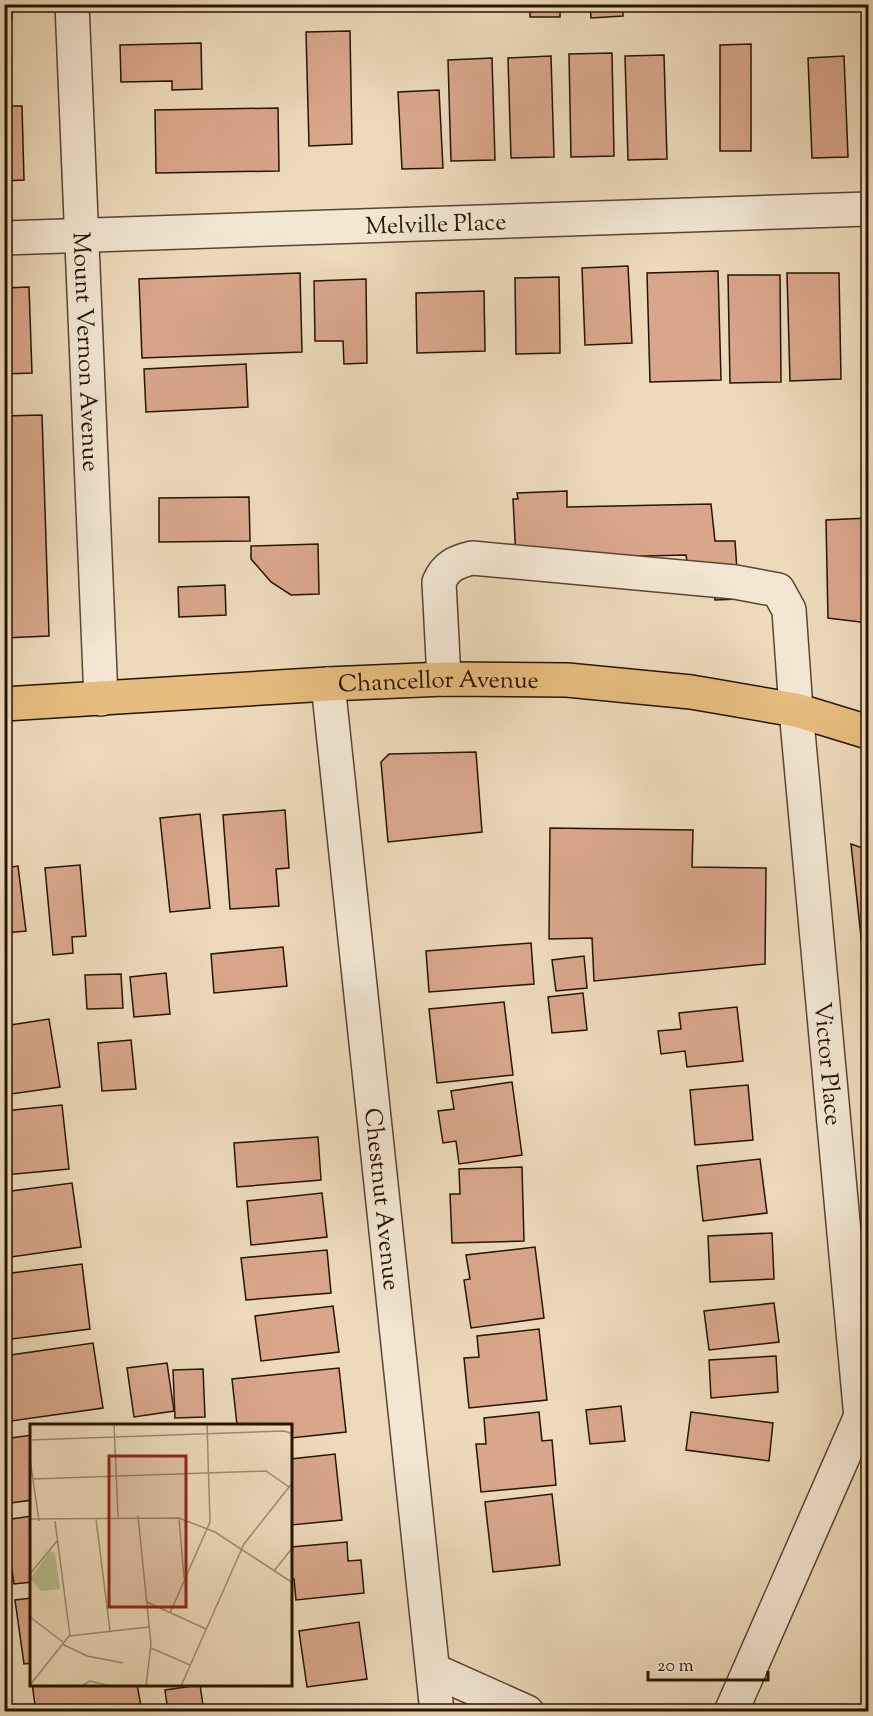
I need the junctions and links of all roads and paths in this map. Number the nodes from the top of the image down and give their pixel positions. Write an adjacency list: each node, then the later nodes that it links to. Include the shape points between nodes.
1 (72, 4): 3 (street, Mount Vernon Avenue)
2 (868, 210): 3 (street, Melville Place)
3 (82, 236): 4 (street, Melville Place); 7 (street, Mount Vernon Avenue)
4 (4, 238)
5 (444, 679): 6 (main road, Chancellor Avenue); 9 (main road, Chancellor Avenue, via 567,680 692,692); 9 (street, Victor Place, via 439,582 444,571 472,558 735,582 778,590 789,610)
6 (328, 684): 7 (main road, Chancellor Avenue); 14 (street, Chestnut Avenue)
7 (101, 699): 8 (main road, Chancellor Avenue)
8 (4, 704)
9 (796, 710): 10 (main road, Chancellor Avenue); 11 (street, Victor Place)
10 (868, 732)
11 (846, 1248): 12 (street); 13 (street, Victor Place)
12 (868, 1272)
13 (865, 1409): 17 (street)
14 (433, 1670): 15 (street, Chestnut Avenue); 16 (street)
15 (437, 1712)
16 (526, 1712)
17 (731, 1712)

